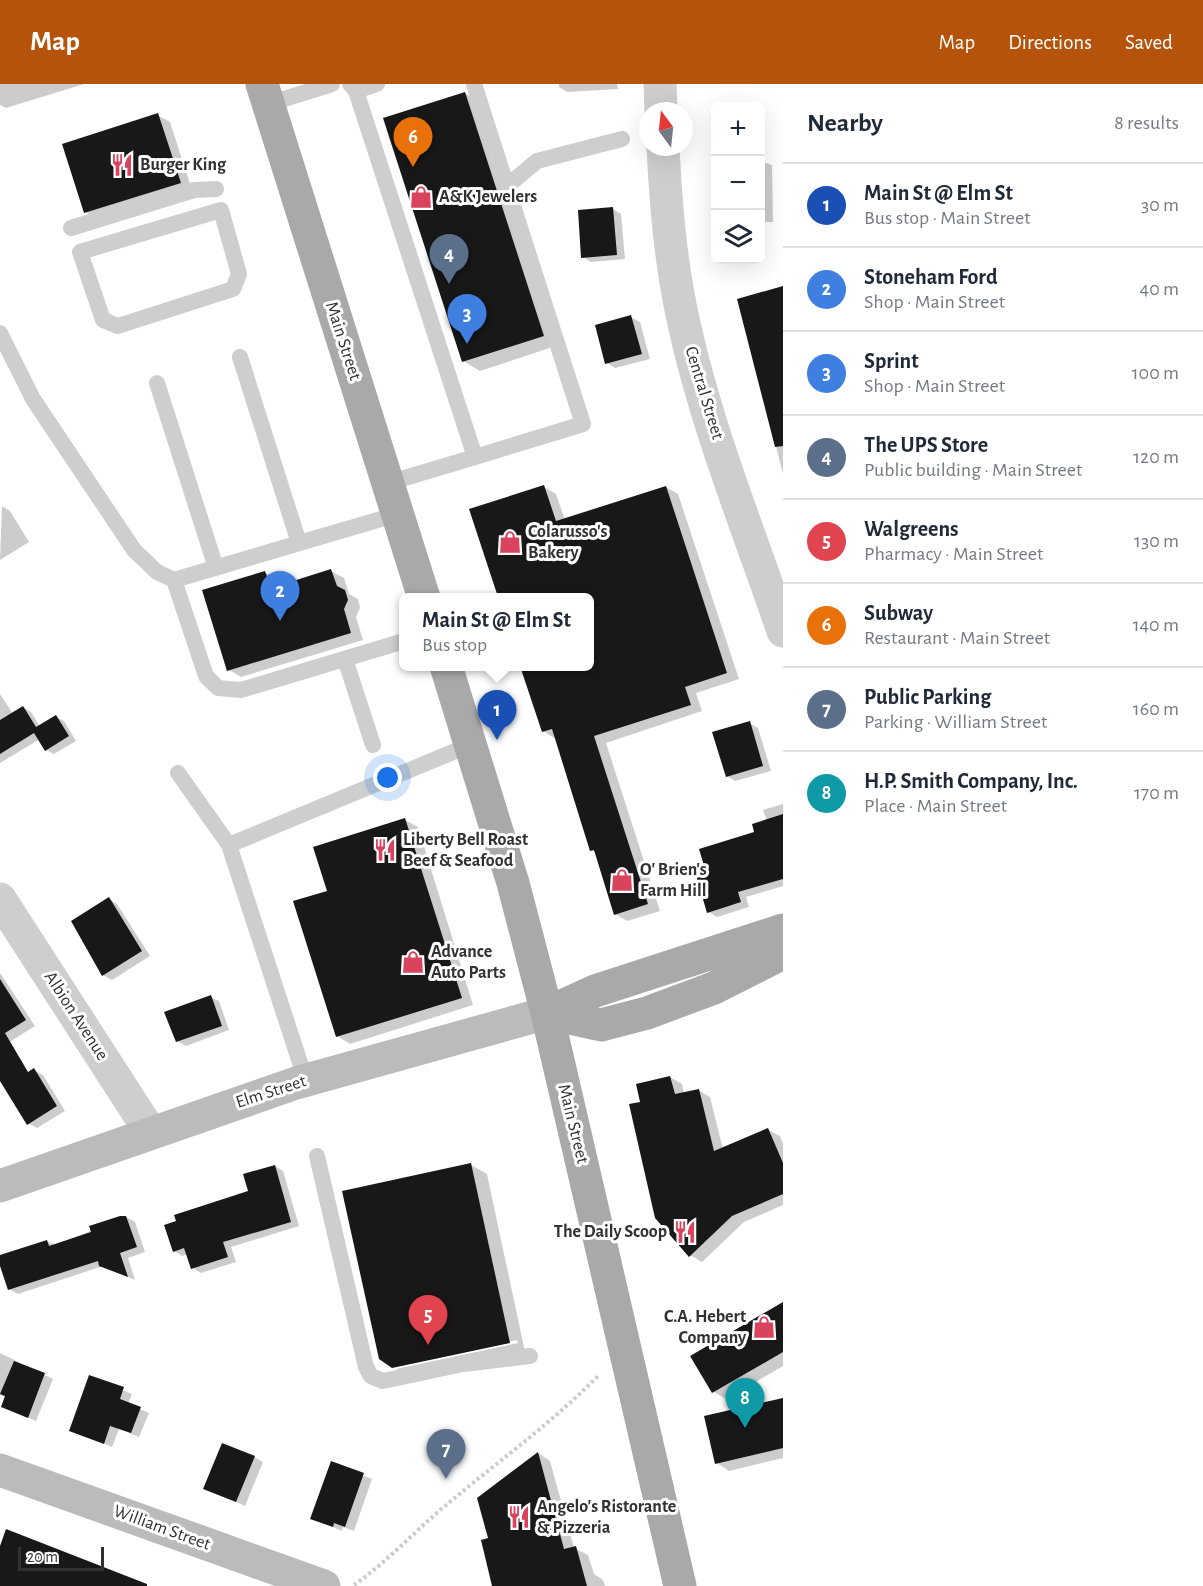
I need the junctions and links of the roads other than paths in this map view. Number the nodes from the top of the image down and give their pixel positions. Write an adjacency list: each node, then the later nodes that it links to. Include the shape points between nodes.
1 (332, 84): 6 (lane)
2 (377, 84): 5 (lane)
3 (474, 84): 10 (lane)
4 (660, 84): 7 (street)
5 (353, 87): 17 (lane)
6 (265, 94): 18 (main road, Main Street)
7 (661, 102)
8 (622, 140): 10 (lane, via 537,161)
9 (664, 156): 24 (street, Central Street, via 673,270 685,329 706,405)
10 (507, 186): 17 (lane, via 583,424)
11 (216, 189): 12 (lane, via 194,190)
12 (71, 228)
13 (80, 252): 13 (lane, via 101,318 115,326 227,292 239,278 221,210)
14 (0, 333): 22 (lane, via 33,399 134,550 157,572)
15 (240, 357): 20 (lane)
16 (156, 383): 21 (lane)
17 (475, 457): 18 (lane)
18 (388, 483): 19 (main road, Main Street)
19 (398, 514): 20 (lane); 23 (main road, Main Street)
20 (299, 543): 21 (lane)
21 (216, 568): 22 (lane)
22 (174, 580): 26 (lane, via 206,676 218,688 241,690)
23 (423, 593)
24 (783, 631)
25 (399, 642): 26 (lane)
26 (345, 658): 28 (lane)
27 (448, 671): 29 (main road, Main Street)
28 (373, 745)
29 (470, 745): 31 (lane); 35 (main road, Main Street, via 513,883)
30 (178, 773): 31 (lane)
31 (229, 845): 36 (lane)
32 (0, 899): 37 (street, Albion Avenue)
33 (783, 930): 35 (main road, Elm Street, via 595,991)
34 (783, 953): 35 (main road, Elm Street, via 714,988 601,1025)
35 (547, 1013): 36 (main road, Elm Street); 42 (main road, Main Street)
36 (306, 1081): 37 (main road, Elm Street)
37 (151, 1133): 39 (main road, Elm Street)
38 (317, 1155): 40 (lane, via 371,1376 383,1381 463,1364)
39 (0, 1186)
40 (530, 1356)
41 (0, 1470): 43 (main road, William Street)
42 (673, 1554): 44 (main road); 45 (main road, Main Street)
43 (324, 1586)
44 (666, 1586)
45 (680, 1586)

